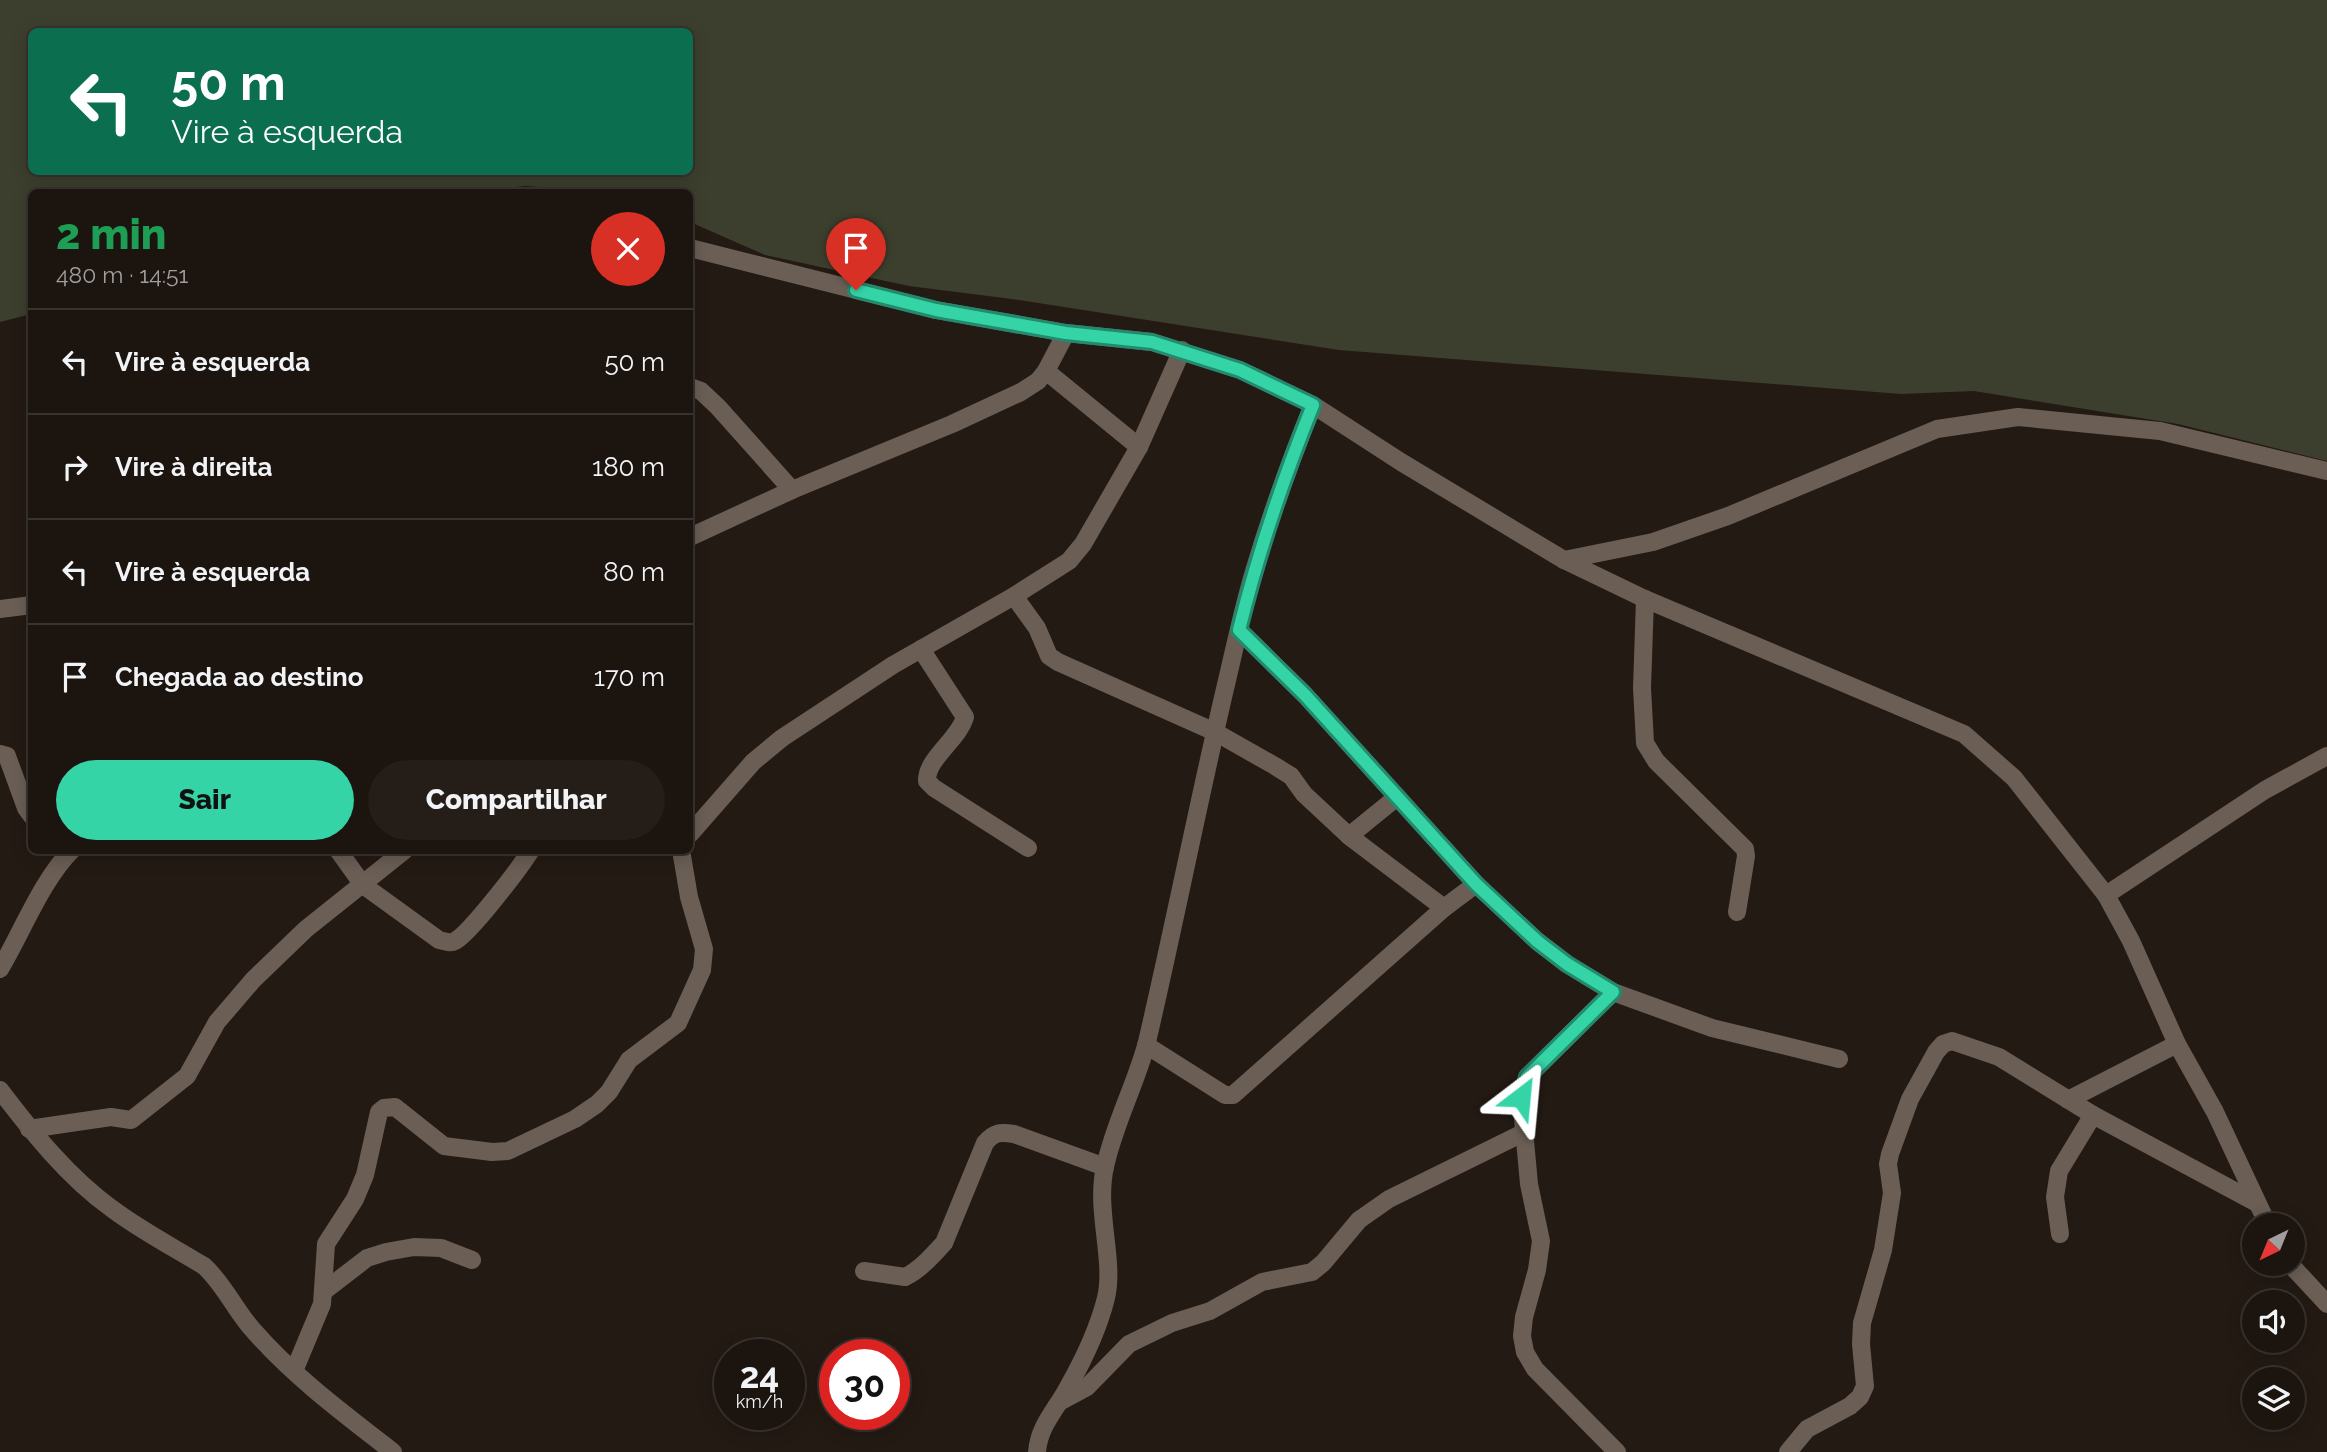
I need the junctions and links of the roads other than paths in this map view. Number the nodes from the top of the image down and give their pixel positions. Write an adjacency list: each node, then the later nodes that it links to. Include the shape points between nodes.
1 (693, 249): 2 (street, via 936,310)
2 (1066, 333): 3 (street, via 1152,342); 4 (street)
3 (1182, 350): 6 (street, via 1240,370); 7 (street)
4 (1046, 371): 7 (street); 9 (street, via 1009,398)
5 (693, 388): 9 (street, via 718,407)
6 (1313, 405): 11 (street); 16 (street, via 1253,573)
7 (1139, 447): 12 (street, via 1069,561)
8 (2327, 471): 11 (street, via 2160,431 2018,417 1937,429 1728,516 1653,542)
9 (792, 490): 10 (street)
10 (693, 536)
11 (1564, 560): 13 (street)
12 (1014, 596): 17 (street); 18 (street, via 1037,628 1049,656)
13 (1645, 599): 33 (street, via 1964,734 2014,778); 35 (street, via 1645,743 1656,761 1745,849)
14 (28, 606): 15 (street)
15 (0, 610)
16 (1239, 630): 18 (street); 21 (street)
17 (921, 649): 23 (street, via 782,738); 25 (street, via 965,717 929,769 927,781)
18 (1215, 732): 24 (street, via 1291,776); 39 (street)
19 (0, 754): 22 (street, via 7,756)
20 (2327, 756): 33 (street, via 2265,790)
21 (1397, 797): 24 (street); 31 (street)
22 (28, 811)
23 (693, 826)
24 (1349, 836): 34 (street)
25 (1028, 848)
26 (64, 854): 36 (street)
27 (341, 854): 32 (street)
28 (400, 854): 32 (street)
29 (528, 854): 32 (street, via 454,942 439,940)
30 (682, 854): 53 (street, via 704,949 699,977 678,1023 628,1060 597,1104 508,1151 448,1147 395,1107 384,1108 379,1112 355,1199 326,1244)
31 (1476, 884): 34 (street); 37 (street, via 1537,941)
32 (363, 885): 44 (street, via 306,929 253,980 217,1022 187,1076 131,1120 111,1117)
33 (2106, 895): 38 (street)
34 (1444, 908): 39 (street, via 1233,1095 1225,1095)
35 (1737, 912)
36 (0, 969)
37 (1613, 992): 40 (street, via 1712,1028); 45 (street, via 1527,1077 1521,1097)
38 (2176, 1044): 42 (street); 47 (street, via 2215,1112)
39 (1146, 1045): 46 (street)
40 (1839, 1059)
41 (0, 1090): 44 (street)
42 (2068, 1100): 43 (street); 60 (street, via 1999,1057 1962,1043 1943,1044 1936,1052 1910,1099 1890,1154 1892,1193 1883,1250 1862,1323 1865,1386 1850,1406 1807,1429)
43 (2093, 1115): 47 (street); 49 (street, via 2059,1171 2055,1197)
44 (29, 1129): 55 (street, via 109,1207 214,1275 251,1329)
45 (1524, 1133): 56 (street, via 1389,1199 1359,1220 1312,1272 1262,1282 1210,1311 1171,1323 1129,1344 1087,1387); 59 (street, via 1541,1241 1524,1317 1525,1352 1535,1369)
46 (1105, 1167): 51 (street, via 999,1132 985,1143 944,1243 905,1277); 56 (street, via 1101,1203 1107,1295)
47 (2257, 1203): 48 (street)
48 (2262, 1213)
49 (2060, 1234)
50 (472, 1260): 53 (street, via 441,1248 386,1252 368,1258)
51 (864, 1271)
52 (2301, 1276): 54 (street)
53 (323, 1292): 55 (street)
54 (2327, 1304)
55 (293, 1371): 57 (street)
56 (1060, 1401): 58 (street, via 1044,1423)
57 (390, 1451)
58 (1037, 1452)
59 (1617, 1452)
60 (1788, 1452)

